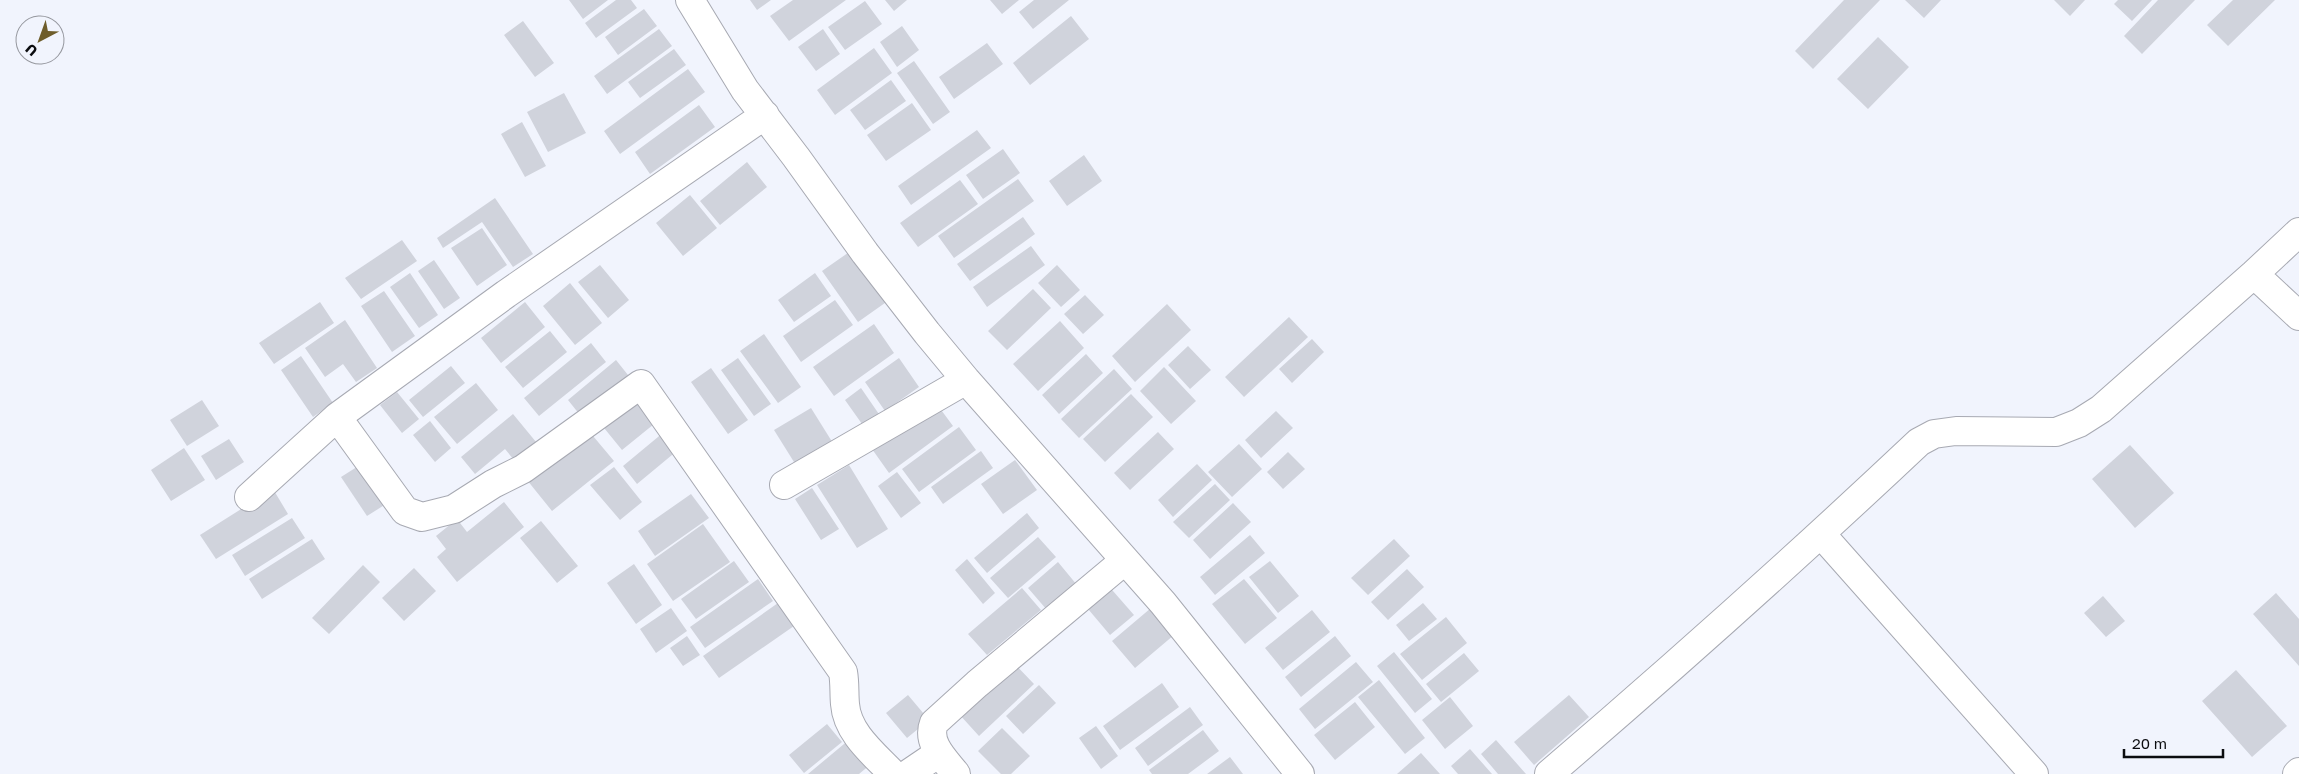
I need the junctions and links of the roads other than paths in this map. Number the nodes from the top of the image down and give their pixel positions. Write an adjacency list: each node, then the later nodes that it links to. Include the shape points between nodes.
1 (690, 0): 2 (street, via 745,90)
2 (765, 115): 6 (street, via 865,253); 7 (street, via 506,294)
3 (2299, 232): 4 (street)
4 (2254, 274): 5 (street); 10 (street, via 2101,409 2079,423 2056,432 1956,431 1934,434 1919,442)
5 (2299, 316)
6 (966, 380): 8 (street); 11 (street)
7 (337, 417): 9 (street); 13 (street, via 405,511 422,517 454,509 523,469 641,384 838,664 846,687 849,722 860,740)
8 (784, 486)
9 (249, 497)
10 (1822, 534): 17 (street); 18 (street)
11 (1124, 562): 12 (street, via 936,721 932,739); 16 (street, via 1163,603)
12 (939, 753): 14 (street); 15 (street)
13 (893, 774)
14 (908, 774)
15 (956, 774)
16 (1300, 774)
17 (1549, 774)
18 (2034, 774)

